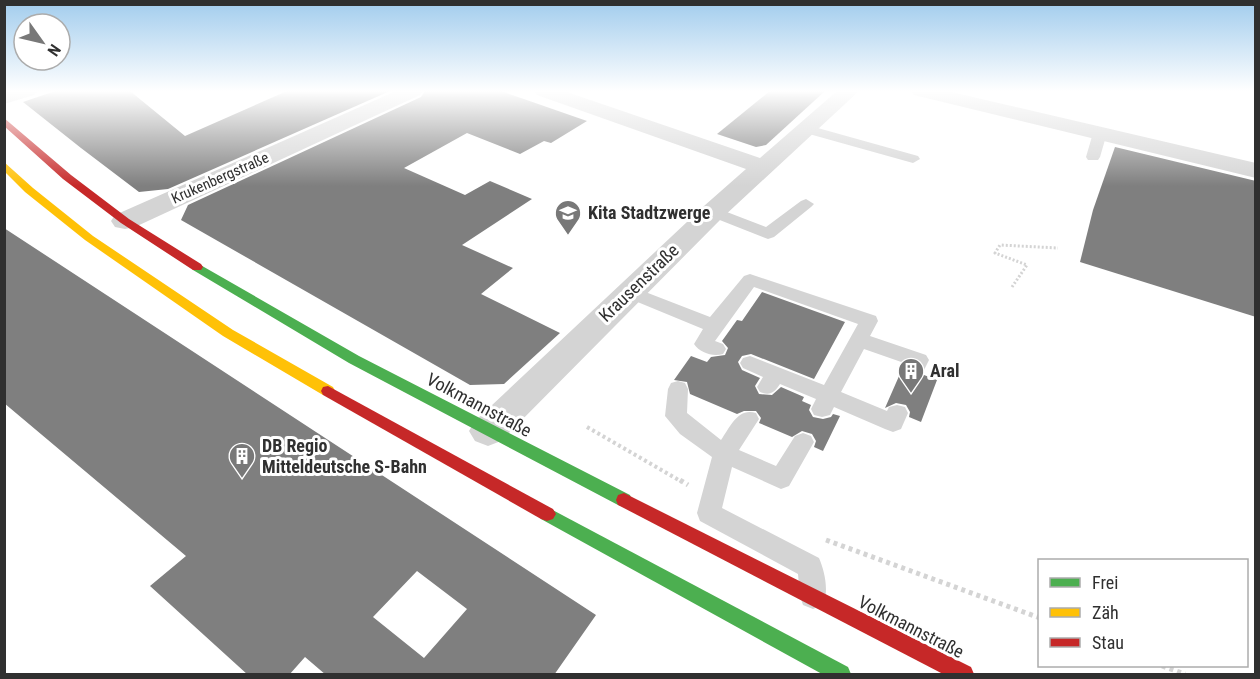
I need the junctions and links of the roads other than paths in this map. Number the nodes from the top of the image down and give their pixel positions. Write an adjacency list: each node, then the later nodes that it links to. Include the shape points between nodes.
1 (6, 123): 15 (main road, Volkmannstraße)
2 (343, 123): 15 (street, Krukenbergstraße)
3 (635, 123): 11 (street)
4 (814, 123): 6 (street, Krausenstraße)
5 (1057, 123): 7 (street)
6 (807, 129): 9 (lane); 11 (street, Krausenstraße)
7 (1101, 133): 8 (lane); 12 (street)
8 (1093, 157)
9 (913, 159)
10 (4, 165): 30 (main road, via 89,238 228,333 454,464)
11 (763, 167): 14 (street, Krausenstraße)
12 (1256, 171)
13 (806, 204): 14 (lane, via 768,234)
14 (714, 212): 16 (street, Krausenstraße)
15 (125, 221): 26 (main road, Volkmannstraße, via 274,316)
16 (629, 292): 17 (lane); 26 (street, Krausenstraße)
17 (714, 327): 18 (lane, via 750,280 869,321); 19 (lane)
18 (860, 340): 21 (lane, via 919,360); 23 (lane)
19 (707, 351)
20 (750, 363): 23 (lane, via 772,381)
21 (914, 371)
22 (678, 389): 28 (lane, via 676,416 693,435)
23 (825, 402): 24 (lane, via 893,423)
24 (897, 413)
25 (748, 419): 28 (lane)
26 (488, 431): 29 (main road, Volkmannstraße)
27 (802, 442): 28 (lane, via 781,479)
28 (724, 453): 29 (lane, via 709,513 810,567)
29 (813, 596): 31 (main road, Volkmannstraße)
30 (841, 675)
31 (964, 675)

